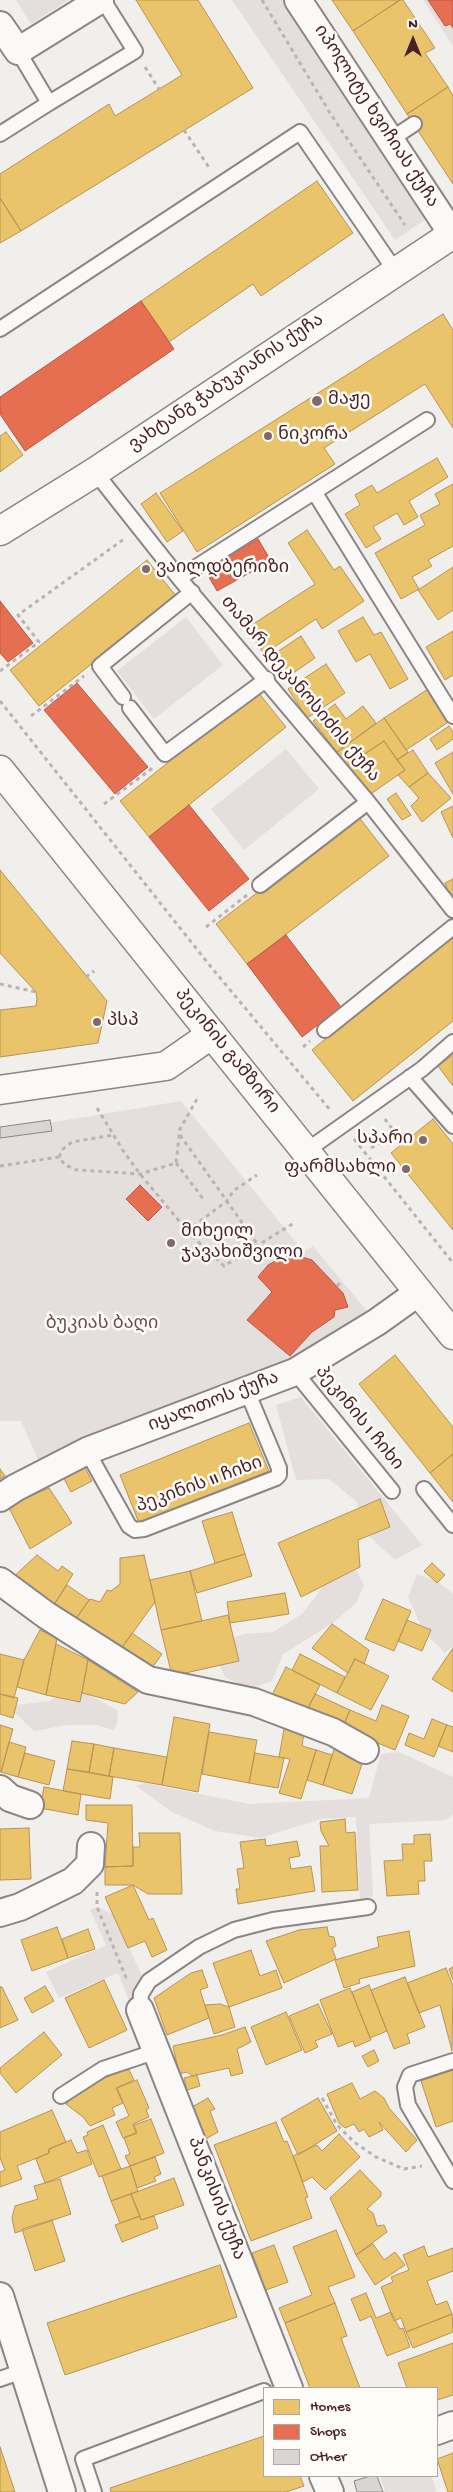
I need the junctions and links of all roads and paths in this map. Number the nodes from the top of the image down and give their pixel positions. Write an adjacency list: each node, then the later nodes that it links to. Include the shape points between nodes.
1 (101, 0): 5 (street); 6 (lane)
2 (262, 0): 14 (path, via 330,113)
3 (298, 0): 12 (street, იპოლიტე ხვიჩიას ქუჩა)
4 (0, 25): 5 (street)
5 (18, 52): 8 (lane)
6 (135, 52): 7 (path); 8 (lane)
7 (158, 89)
8 (49, 103): 11 (lane)
9 (414, 124): 12 (lane)
10 (184, 130): 13 (path)
11 (0, 134)
12 (390, 140): 15 (street, იპოლიტე ხვიჩიას ქუჩა)
13 (220, 185): 16 (lane, via 300,132); 17 (lane)
14 (405, 225)
15 (453, 235): 16 (main road, ვახტანგ ჭაბუკიანის ქუჩა)
16 (396, 272): 19 (main road, ვახტანგ ჭაბუკიანის ქუჩა)
17 (0, 329)
18 (427, 420): 20 (lane)
19 (95, 472): 21 (lane, თამარ დეკანოსიძის ქუჩა); 22 (main road, ვახტანგ ჭაბუკიანის ქუჩა)
20 (315, 493): 23 (lane); 30 (lane)
21 (139, 528): 23 (lane, თამარ დეკანოსიძის ქუჩა); 26 (path, via 18,615 38,642)
22 (0, 531)
23 (179, 578): 24 (lane, თამარ დეკანოსიძის ქუჩა)
24 (192, 592): 25 (lane); 27 (lane, თამარ დეკანოსიძის ქუჩა)
25 (100, 666): 29 (path); 31 (lane)
26 (0, 671)
27 (267, 679): 31 (lane); 33 (lane, თამარ დეკანოსიძის ქუჩა)
28 (0, 701): 51 (path, via 211,967)
29 (32, 716)
30 (453, 716)
31 (165, 754): 34 (path, via 151,770)
32 (0, 770): 44 (main road, პეკინის გამზირი)
33 (368, 802): 35 (lane); 36 (lane, თამარ დეკანოსიძის ქუჩა)
34 (104, 804)
35 (260, 885): 37 (path)
36 (453, 910)
37 (206, 927)
38 (453, 927): 43 (lane)
39 (94, 971): 40 (path)
40 (86, 978)
41 (0, 984): 42 (path)
42 (36, 992)
43 (325, 1030)
44 (212, 1034): 47 (main road, via 166,1066); 56 (main road, პეკინის გამზირი)
45 (453, 1042): 46 (lane)
46 (410, 1077): 51 (lane); 52 (lane)
47 (0, 1090)
48 (196, 1099): 54 (path)
49 (97, 1108): 53 (path)
50 (387, 1121): 55 (path, via 393,1130 392,1136)
51 (342, 1124): 56 (lane); 67 (path)
52 (453, 1126)
53 (113, 1134): 57 (path, via 72,1142); 60 (path)
54 (180, 1135): 58 (path); 63 (path)
55 (371, 1148)
56 (306, 1151): 70 (main road, პეკინის გამზირი)
57 (59, 1157): 59 (path); 60 (path, via 65,1165 77,1170)
58 (176, 1163): 60 (path); 62 (path)
59 (0, 1166)
60 (140, 1174): 65 (path)
61 (257, 1175): 63 (path, via 233,1191)
62 (204, 1200)
63 (227, 1201): 65 (path); 66 (path)
64 (294, 1223): 66 (path)
65 (187, 1230): 66 (path, via 224,1266)
66 (258, 1245)
67 (453, 1263)
68 (342, 1281): 69 (path)
69 (337, 1286)
70 (419, 1292): 71 (main road, პეკინის გამზირი); 72 (street, იყალთოს ქუჩა)
71 (453, 1335)
72 (295, 1372): 73 (street, იყალთოს ქუჩა); 76 (lane, პეკინის I ჩიხი)
73 (247, 1391): 74 (street, იყალთოს ქუჩა); 74 (lane, პეკინის II ჩიხი, via 279,1474 276,1478 144,1529 135,1530 129,1526)
74 (87, 1451): 77 (street, იყალთოს ქუჩა)
75 (424, 1489): 78 (lane)
76 (392, 1491)
77 (0, 1498)
78 (453, 1524)
79 (0, 1581): 80 (street, via 46,1615 148,1680 254,1702 333,1732)
80 (365, 1750)
81 (0, 1789): 82 (street, via 10,1798)
82 (30, 1805)
83 (91, 1846): 86 (street, via 90,1864 73,1881 20,1907)
84 (97, 1907): 87 (path)
85 (368, 1907): 88 (lane, via 273,1920 234,1930 199,1947 149,1981 141,1994)
86 (0, 1913)
87 (119, 1959)
88 (140, 2010): 89 (street, პანკისის ქუჩა)
89 (157, 2051): 91 (lane, via 103,2069); 97 (street, პანკისის ქუჩა)
90 (453, 2061): 93 (lane, via 410,2076 405,2087 408,2105)
91 (61, 2096)
92 (322, 2098): 93 (path, via 338,2126 354,2142 376,2156 404,2169)
93 (442, 2163): 94 (lane)
94 (453, 2181)
95 (0, 2296): 96 (street)
96 (12, 2375): 102 (street)
97 (278, 2387)
98 (263, 2393): 103 (lane, via 83,2459)
99 (453, 2424): 100 (street)
100 (438, 2430)
101 (324, 2477): 104 (street)
102 (62, 2492)
103 (94, 2492)
104 (330, 2492)

